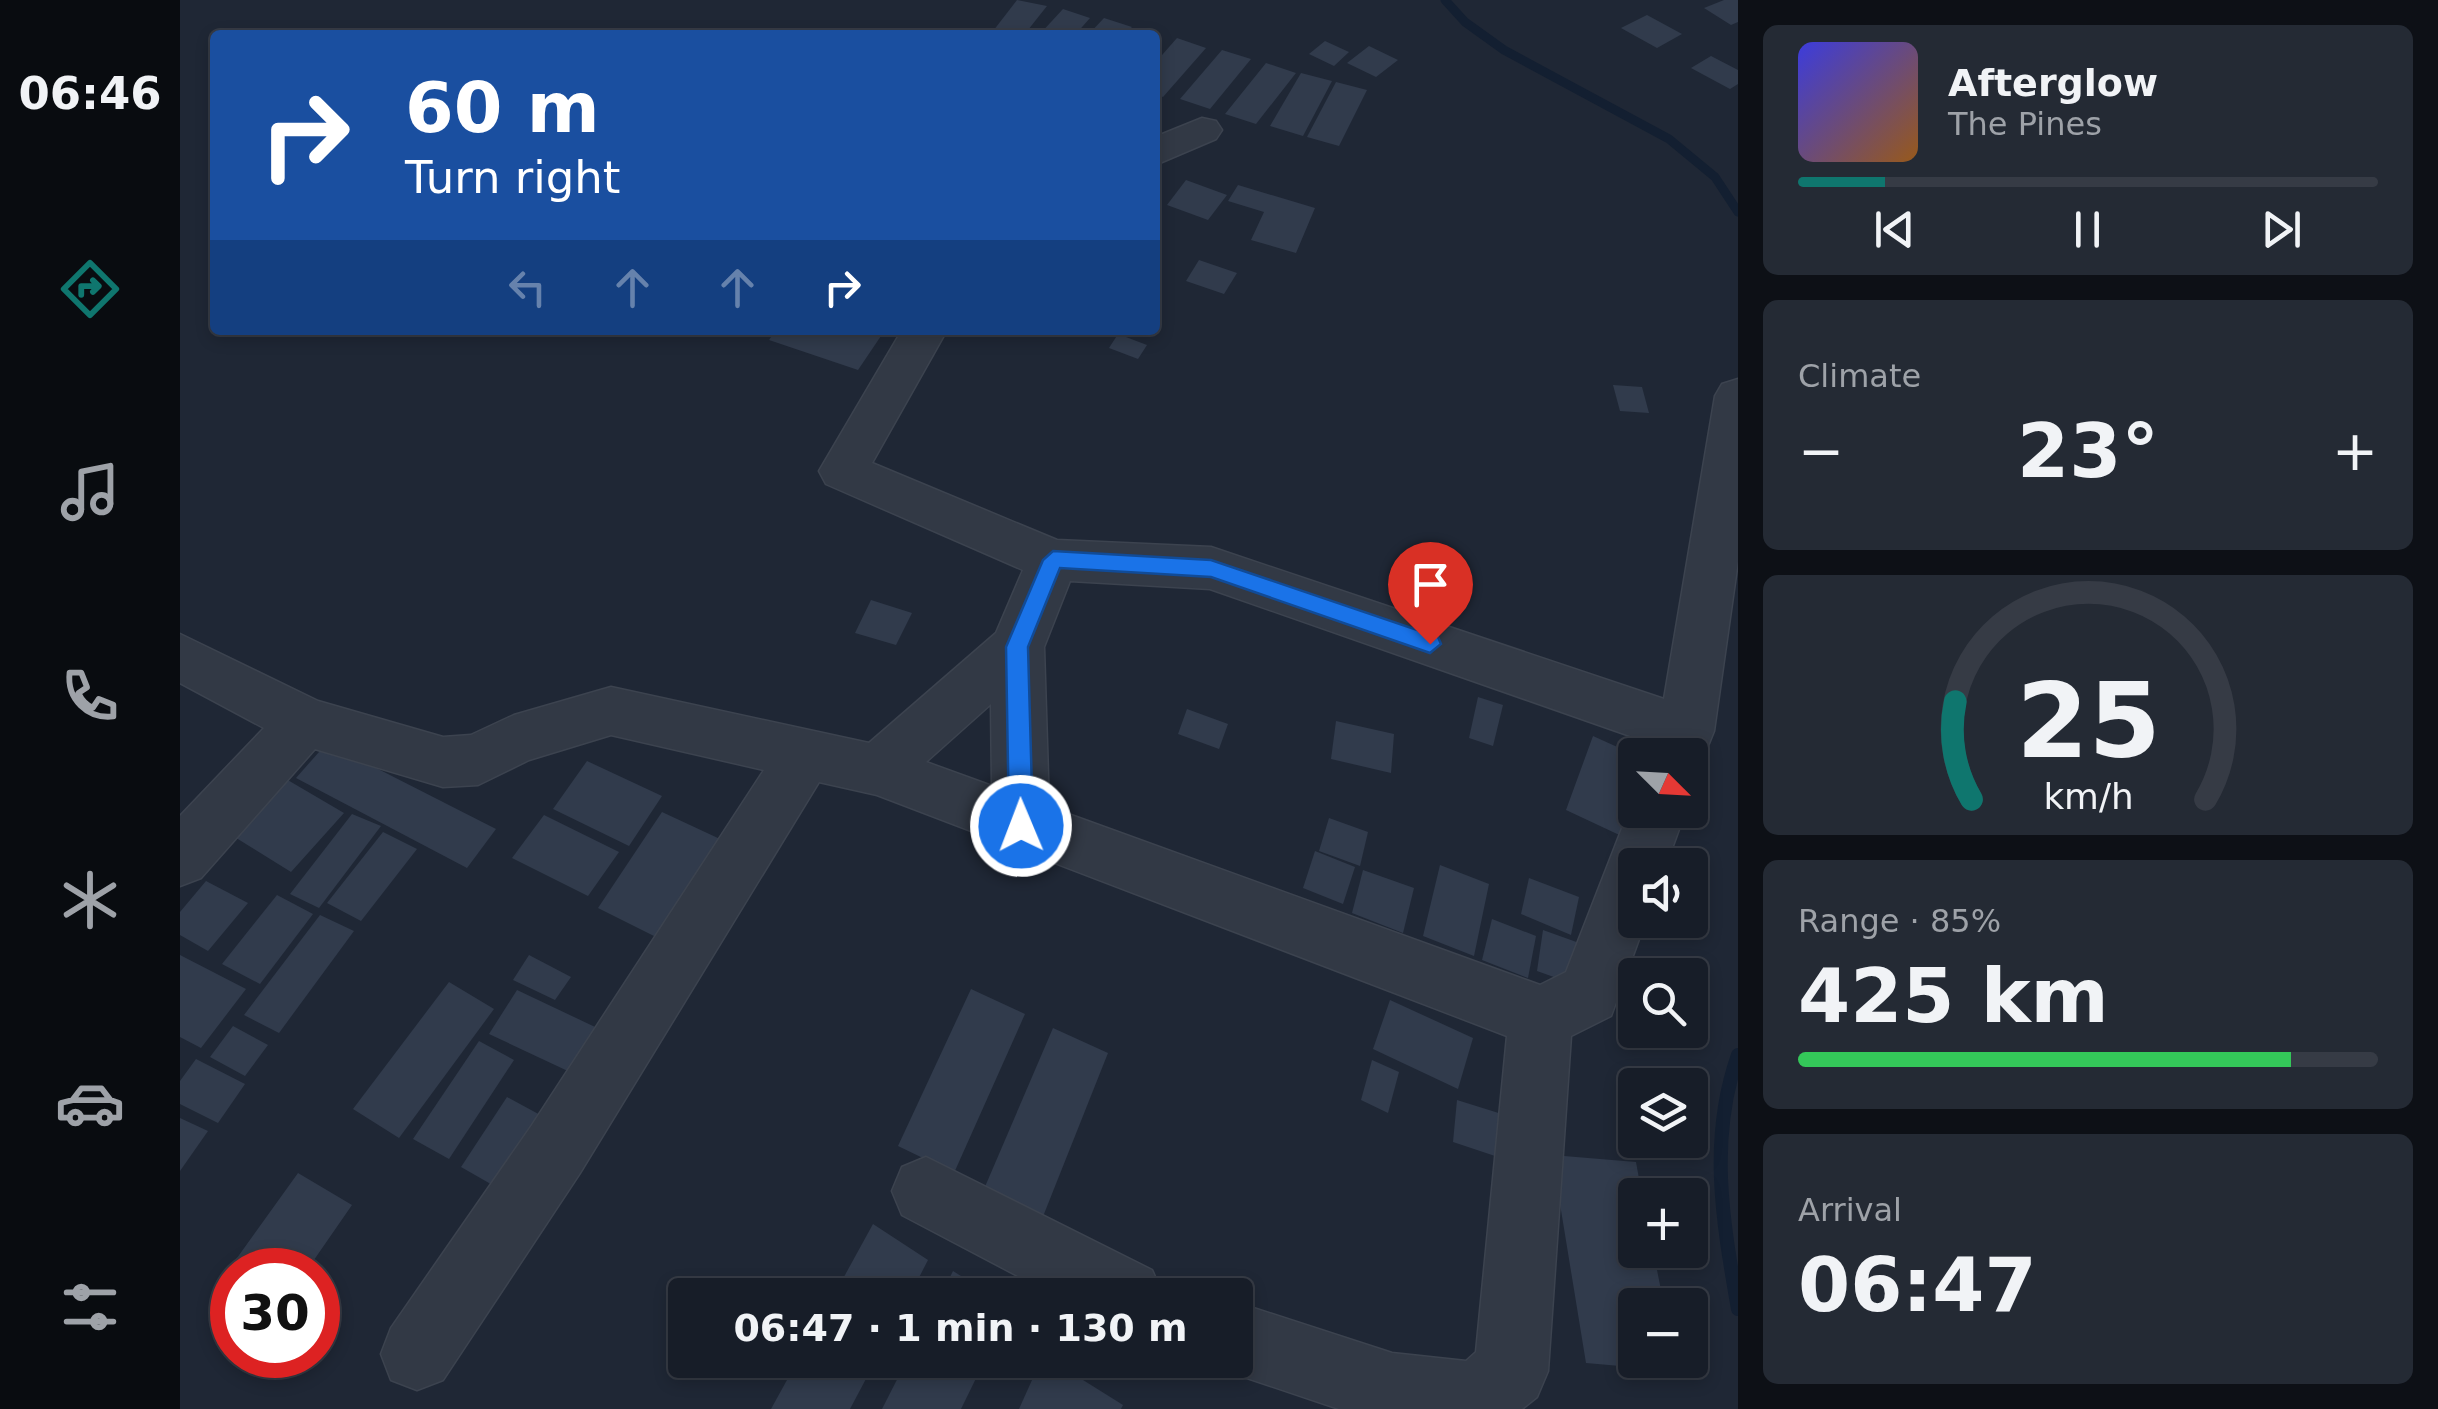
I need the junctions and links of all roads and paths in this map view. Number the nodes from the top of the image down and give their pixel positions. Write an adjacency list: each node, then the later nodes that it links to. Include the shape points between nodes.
1 (1202, 130): 2 (street)
2 (1160, 150)
3 (922, 335): 5 (street, via 844,471)
4 (1738, 396): 10 (street)
5 (1053, 560): 6 (street); 9 (street, via 1211,568)
6 (1017, 647): 12 (street); 13 (street)
7 (180, 657): 8 (street)
8 (305, 722): 11 (street, via 443,762 478,760 514,740 611,711); 14 (street)
9 (1668, 738)
10 (1682, 738)
11 (806, 753): 12 (street); 20 (street, via 556,1149)
12 (878, 770): 13 (street)
13 (1021, 826): 16 (street)
14 (180, 858)
15 (1618, 915): 16 (street, via 1588,994)
16 (1541, 1017): 19 (street, via 1511,1372 1476,1399 1392,1390)
17 (926, 1191): 18 (street)
18 (1094, 1278)
19 (1253, 1344)
20 (417, 1354)

